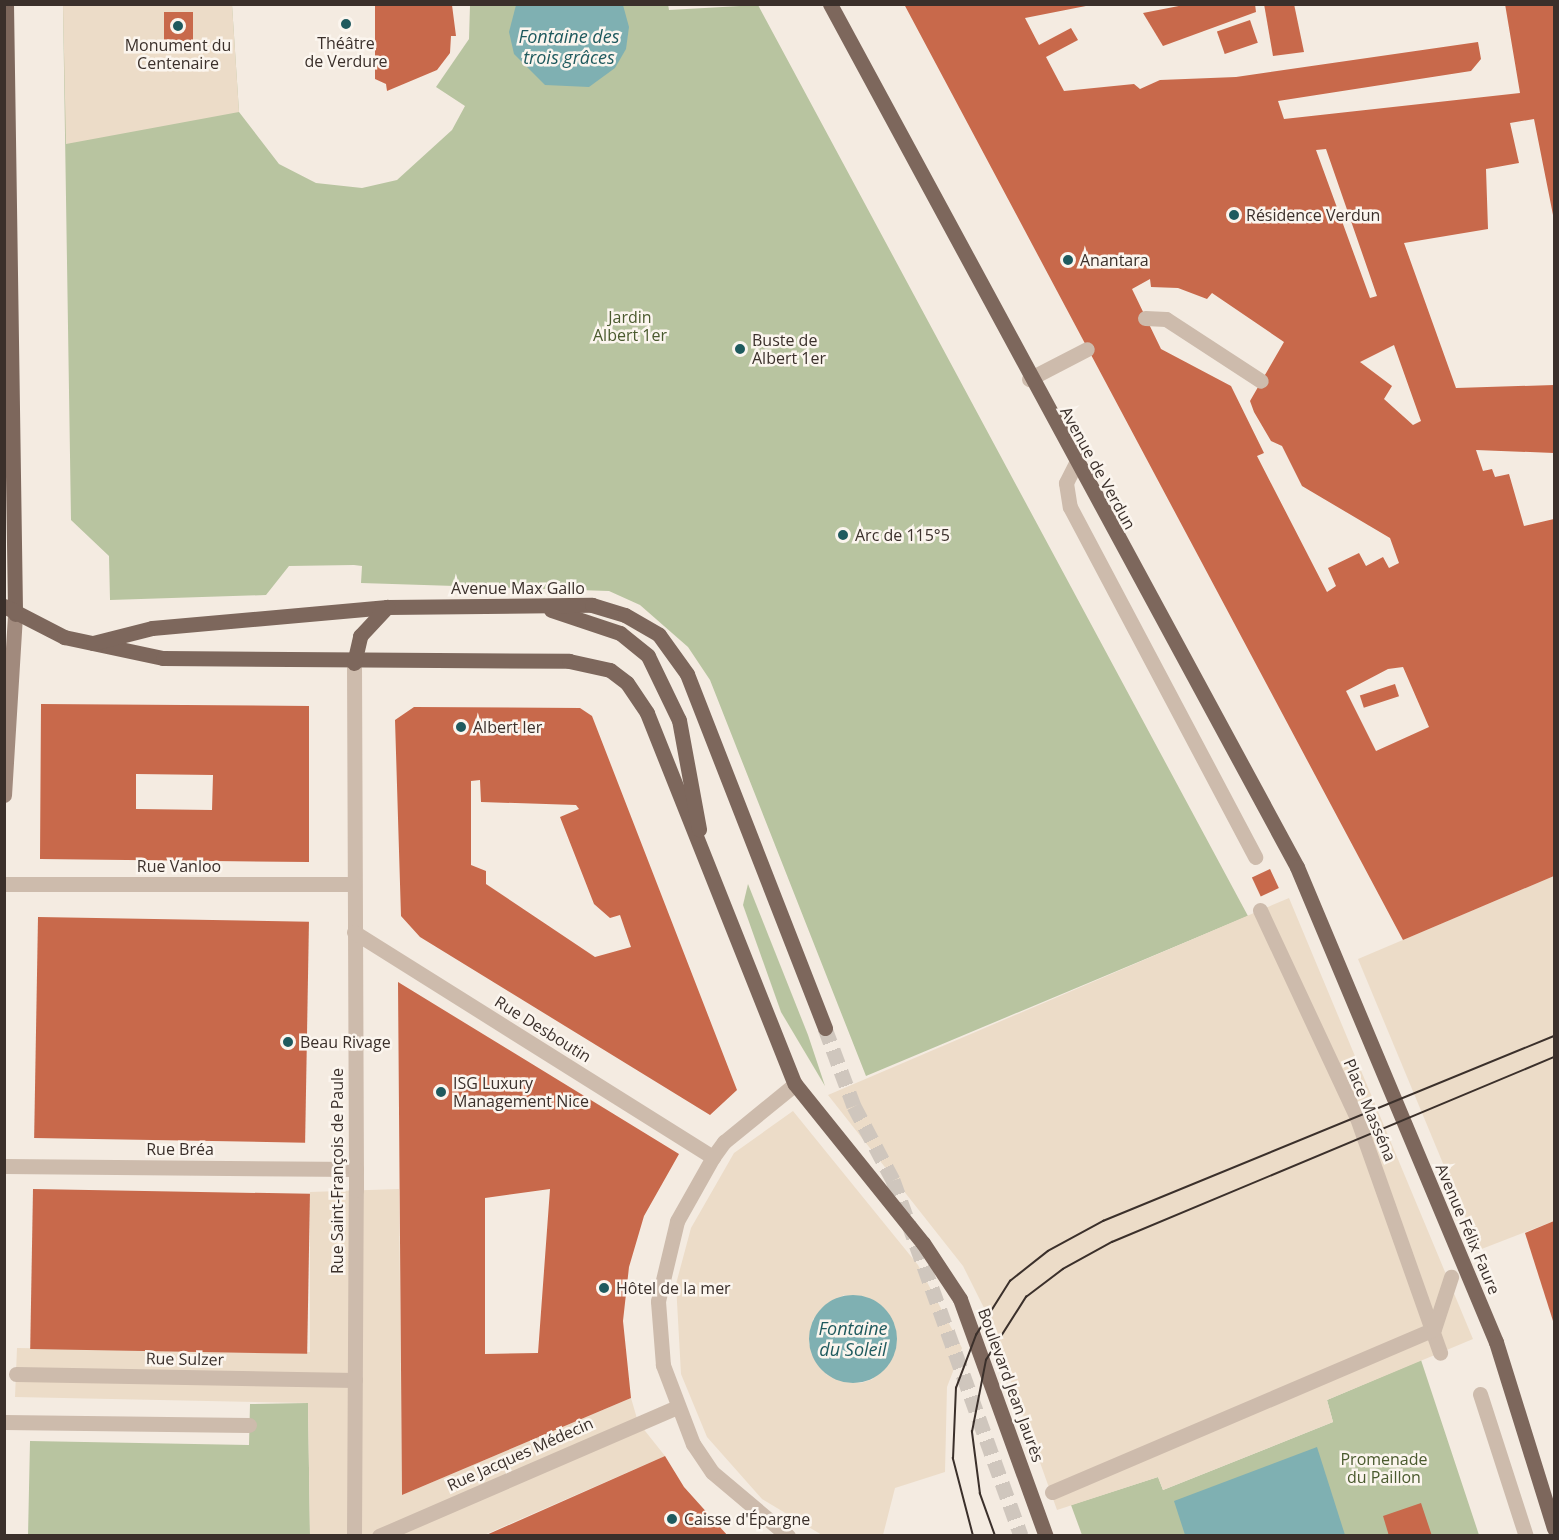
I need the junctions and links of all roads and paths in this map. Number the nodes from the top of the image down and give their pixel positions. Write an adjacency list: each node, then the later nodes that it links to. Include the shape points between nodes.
1 (6, 4): 11 (main road)
2 (830, 4): 5 (main road, Avenue de Verdun)
3 (1145, 318): 6 (street, via 1166,319)
4 (1087, 349): 5 (street)
5 (1029, 379): 7 (main road, Avenue de Verdun)
6 (1261, 381)
7 (1076, 465): 15 (street, via 1066,483 1070,507); 21 (main road, Avenue de Verdun, via 1297,867)
8 (4, 590): 11 (main road)
9 (387, 607): 10 (main road, Avenue Max Gallo); 12 (main road, Avenue Max Gallo, via 152,628); 13 (main road, via 360,636)
10 (543, 607): 16 (main road, via 620,633 648,656 662,677 679,720); 22 (main road, Avenue Max Gallo, via 592,605 626,615 659,635 687,674)
11 (10, 610): 12 (main road); 14 (main road)
12 (90, 644): 13 (main road, via 199,662)
13 (354, 663): 16 (main road, via 569,661 610,670 647,713); 18 (street, Rue Saint-François de Paule)
14 (4, 795)
15 (1255, 857)
16 (706, 863): 23 (main road)
17 (4, 884): 18 (street, Rue Vanloo)
18 (354, 884): 20 (street, Rue Saint-François de Paule)
19 (1260, 910): 28 (street, Place Masséna, via 1357,1118)
20 (354, 932): 24 (street, Rue Desboutin); 26 (street, Rue Saint-François de Paule)
21 (1333, 949): 37 (main road, Avenue Félix Faure, via 1496,1342)
22 (825, 1028)
23 (795, 1084): 24 (street, via 724,1142); 41 (main road, Boulevard Jean Jaurès, via 923,1242 960,1299)
24 (713, 1157): 33 (street, via 677,1221 658,1301 659,1346)
25 (4, 1166): 26 (street, Rue Bréa)
26 (356, 1169): 31 (street, Rue Saint-François de Paule)
27 (1451, 1277): 28 (street)
28 (1434, 1329): 29 (street, Place Masséna); 36 (street)
29 (1440, 1353)
30 (16, 1374): 31 (street, Rue Sulzer)
31 (354, 1380): 38 (street, Rue Saint-François de Paule)
32 (1480, 1394): 42 (street)
33 (675, 1408): 39 (street, Rue Jacques Médecin); 40 (street, via 712,1472)
34 (4, 1422): 35 (street)
35 (249, 1425)
36 (1052, 1492)
37 (1554, 1528)
38 (354, 1536)
39 (379, 1536)
40 (788, 1536)
41 (1046, 1536)
42 (1526, 1536)

